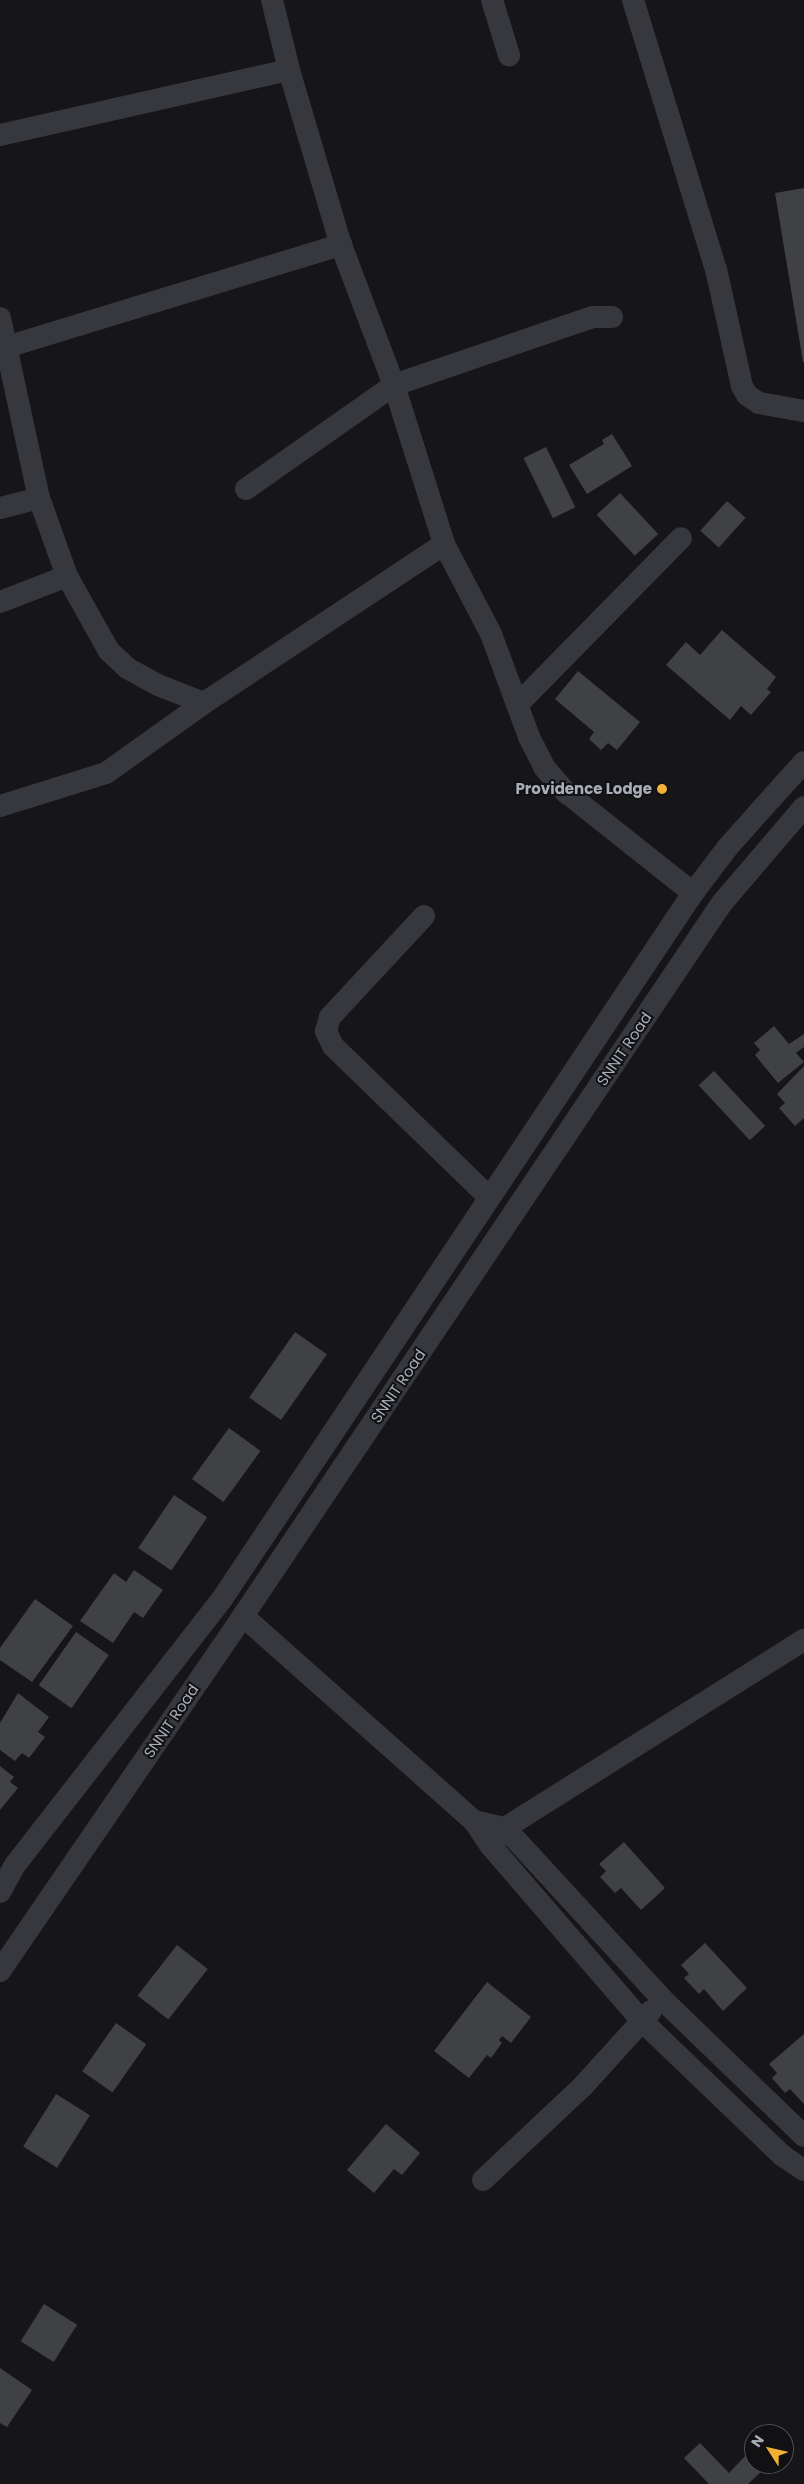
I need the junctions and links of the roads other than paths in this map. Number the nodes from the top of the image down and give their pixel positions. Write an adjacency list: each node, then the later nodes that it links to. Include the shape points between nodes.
1 (272, 0): 5 (street)
2 (492, 0): 4 (street)
3 (633, 0): 12 (street, via 716,268 742,386 747,396 759,402)
4 (509, 55)
5 (289, 70): 6 (street); 7 (street)
6 (0, 135)
7 (342, 245): 10 (street); 11 (street)
8 (612, 317): 11 (street, via 592,317)
9 (0, 318): 10 (street)
10 (2, 348): 14 (street)
11 (394, 385): 13 (street); 17 (street)
12 (804, 411)
13 (246, 489)
14 (39, 498): 15 (street); 18 (street)
15 (0, 508)
16 (682, 538): 21 (street)
17 (444, 544): 20 (street); 21 (street, via 492,634)
18 (67, 576): 19 (street); 20 (street, via 109,650 127,668 158,685)
19 (0, 602)
20 (204, 703): 23 (street, via 106,773)
21 (519, 704): 25 (street, via 529,737 544,767 567,793)
22 (804, 762): 25 (street, SNNIT Road, via 727,848)
23 (0, 806)
24 (804, 807): 29 (street, SNNIT Road, via 722,903)
25 (693, 893): 27 (street, SNNIT Road)
26 (424, 916): 27 (street, via 330,1017 326,1031 333,1046)
27 (488, 1196): 28 (street, SNNIT Road)
28 (433, 1280): 29 (street); 30 (street, SNNIT Road)
29 (458, 1296): 31 (street, SNNIT Road)
30 (404, 1324): 31 (street); 37 (street, SNNIT Road, via 222,1599)
31 (428, 1341): 32 (street, SNNIT Road)
32 (243, 1616): 34 (street); 39 (street, SNNIT Road)
33 (804, 1640): 35 (street)
34 (474, 1821): 35 (street); 36 (street)
35 (505, 1828): 36 (street); 40 (street)
36 (490, 1846): 41 (street)
37 (8, 1860): 38 (street, SNNIT Road)
38 (0, 1892)
39 (0, 1971)
40 (662, 1999): 41 (street); 42 (street)
41 (642, 2021): 43 (street, via 783,2156); 44 (street, via 583,2086)
42 (804, 2136)
43 (804, 2170)
44 (483, 2180)

